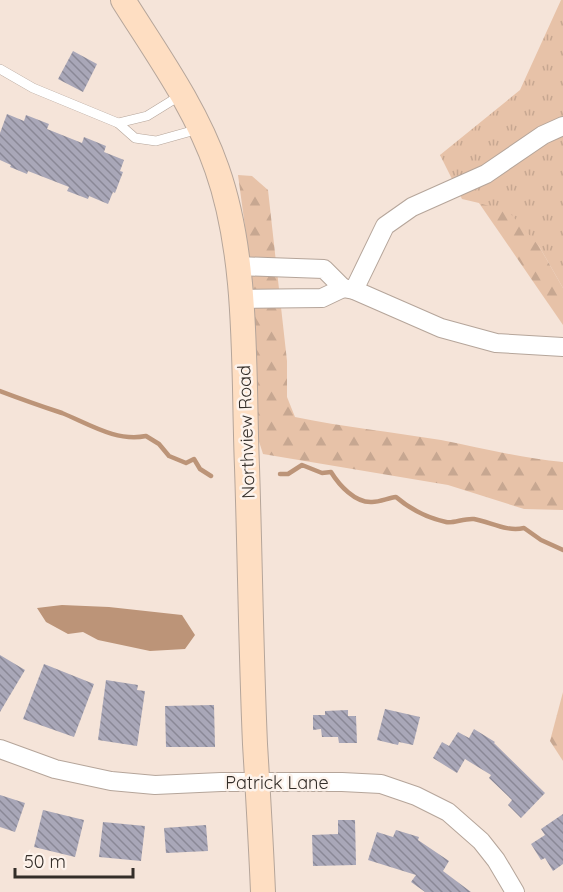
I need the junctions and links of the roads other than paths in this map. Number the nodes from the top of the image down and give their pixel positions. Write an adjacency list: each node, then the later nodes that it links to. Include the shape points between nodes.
1 (123, 0): 3 (street, Northview Road)
2 (0, 69): 4 (lane, via 33,88)
3 (182, 94): 4 (lane, via 147,116); 6 (street, Northview Road)
4 (118, 123): 6 (lane, via 135,138 156,141)
5 (563, 126): 8 (street, via 486,174 412,207 385,226)
6 (200, 129): 7 (street, Northview Road, via 224,193)
7 (237, 266): 8 (street, via 324,269); 9 (street, Northview Road)
8 (348, 289): 9 (street, via 322,298); 10 (street, via 441,328 496,343)
9 (240, 299): 12 (street, Northview Road)
10 (563, 347)
11 (0, 749): 12 (street, Patrick Lane, via 55,769 111,781 155,785)
12 (258, 783): 13 (street, Northview Road); 14 (street, Patrick Lane, via 381,784 416,796 448,812 481,841)
13 (263, 892)
14 (514, 892)

